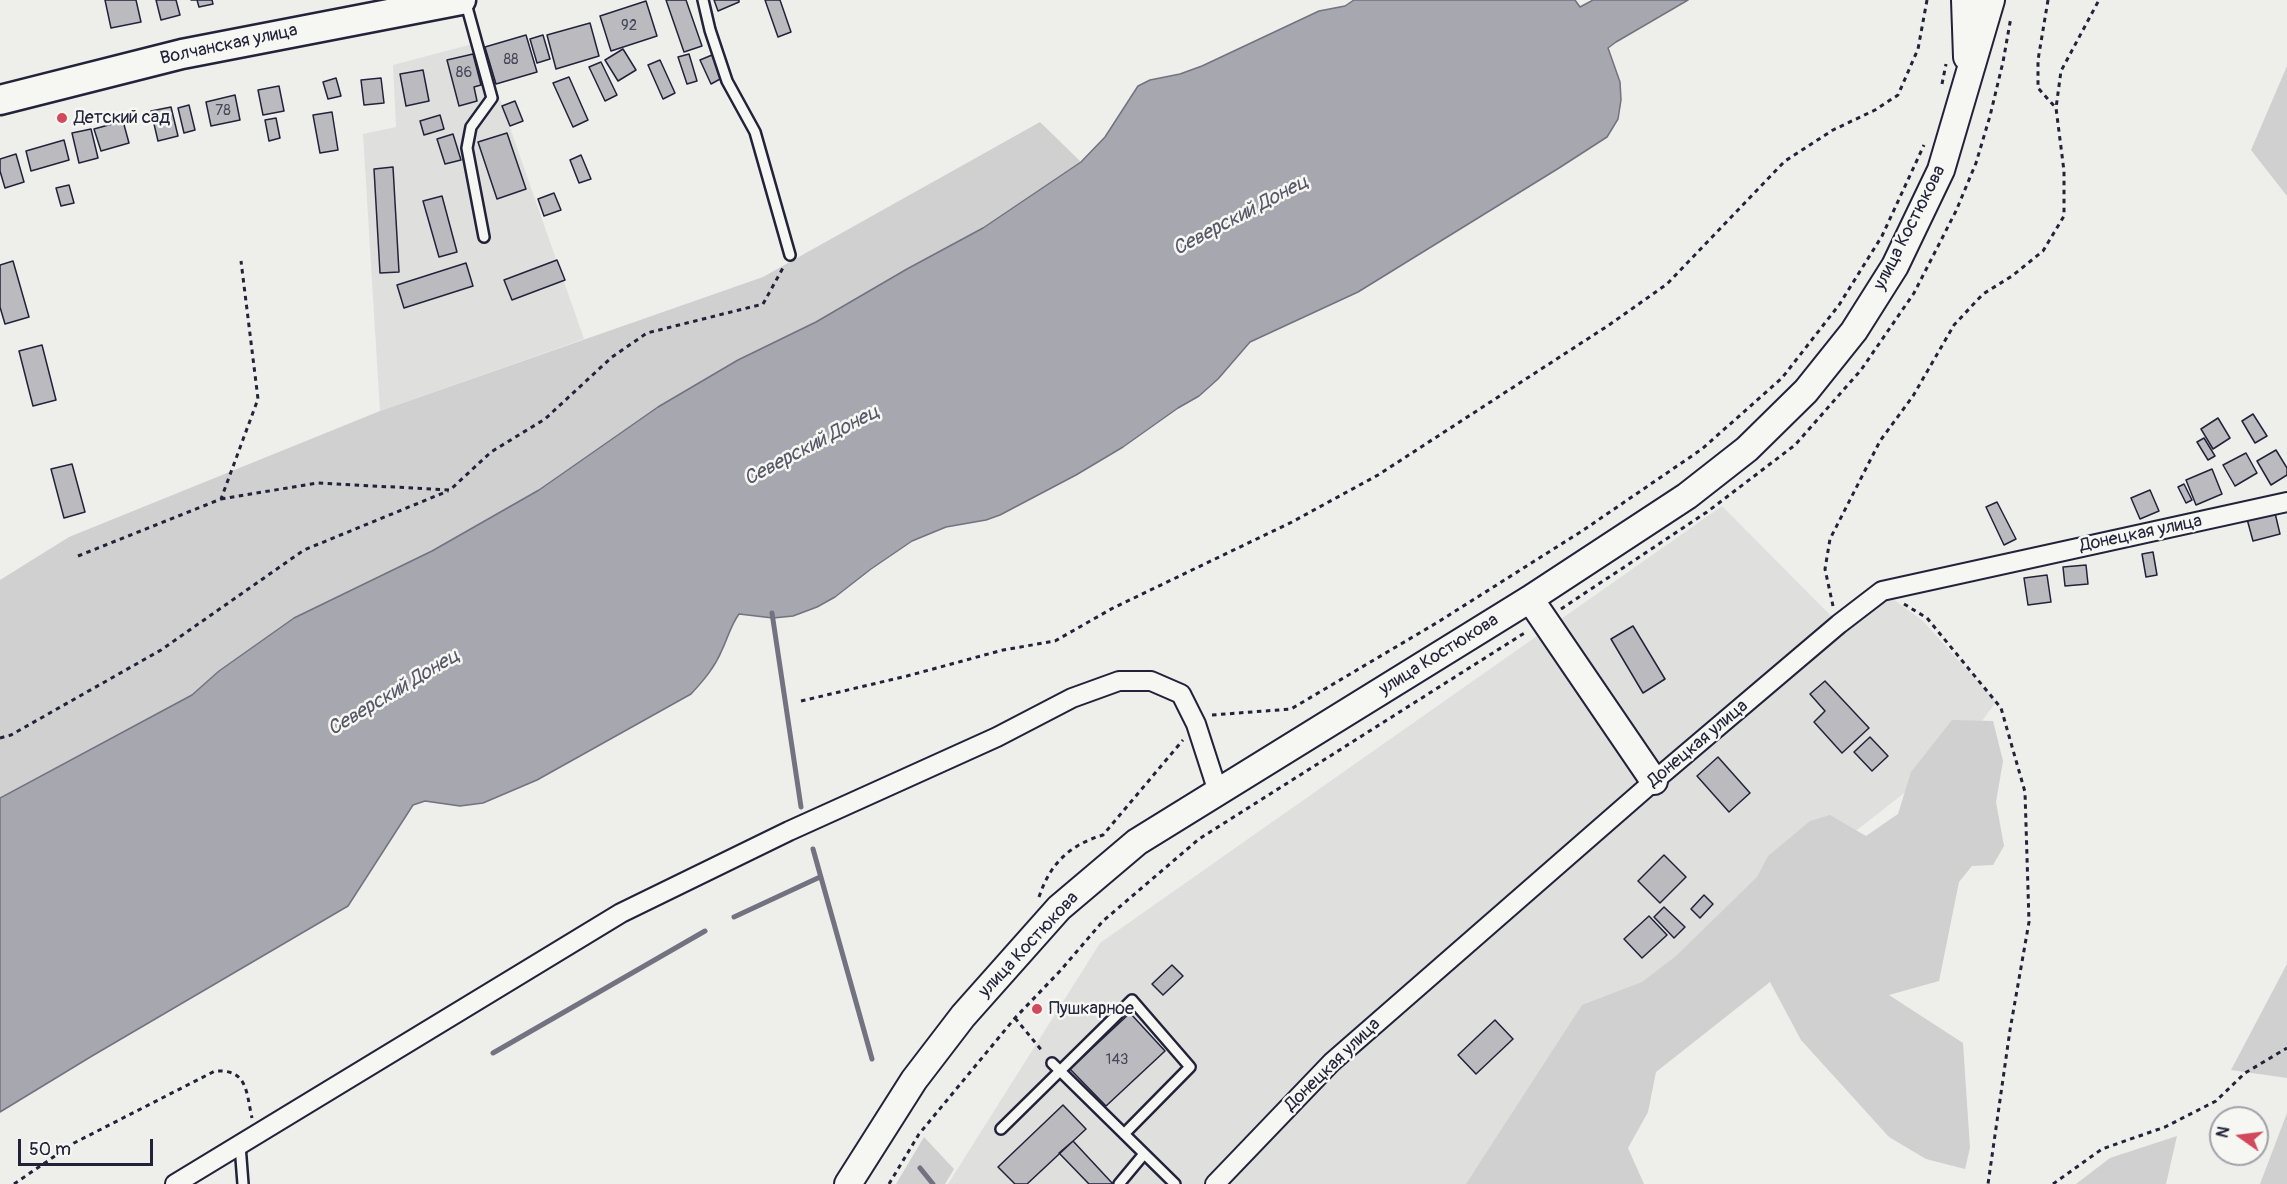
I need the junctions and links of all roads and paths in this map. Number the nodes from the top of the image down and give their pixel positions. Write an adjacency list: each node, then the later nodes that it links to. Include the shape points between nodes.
1 (461, 0): 12 (main road, Волчанская улица, via 182,54)
2 (465, 0): 15 (lane, via 492,98 471,127 467,148)
3 (703, 0): 16 (lane, via 728,81 755,132)
4 (1927, 0): 26 (path, via 1918,49 1898,95 1785,161 1667,284 1378,475 1055,640)
5 (1965, 0): 10 (main road, улица Костюкова)
6 (1991, 0): 10 (main road, улица Костюкова)
7 (2048, 0): 13 (path, via 2038,60 2038,88)
8 (2099, 0): 13 (path, via 2061,71)
9 (1946, 62): 11 (path)
10 (1968, 83): 23 (main road, улица Костюкова, via 1941,170 1895,266 1854,330 1806,392 1747,449 1687,496)
11 (1941, 94)
12 (1, 95)
13 (2055, 108): 25 (path, via 2064,171 2064,216 2043,251 1983,294 1954,325 1913,396 1880,441 1830,538 1825,569)
14 (1926, 139): 27 (path, via 1882,236 1839,305 1782,378 1702,449 1582,531 1291,710 1209,716)
15 (484, 237)
16 (790, 255): 18 (path, via 763,304 647,333 612,357 545,419 491,452)
17 (241, 261): 19 (path, via 258,399)
18 (450, 490): 19 (path, via 317,483); 28 (path, via 304,550 162,650)
19 (222, 499): 21 (path)
20 (2287, 502): 22 (street, Донецкая улица)
21 (78, 556)
22 (1882, 591): 25 (street, Донецкая улица); 48 (path, via 1927,618 2001,708 2025,792 2029,922)
23 (1530, 599): 24 (main road); 30 (main road, улица Костюкова)
24 (1544, 620): 29 (main road); 32 (path, via 1199,839 1103,921)
25 (1839, 624): 29 (street, Донецкая улица)
26 (801, 700)
27 (1196, 724): 30 (street); 31 (path, via 1103,835 1068,852 1046,876); 38 (street, via 1181,694 1151,681 1119,681 1072,699 621,913)
28 (0, 738)
29 (1654, 781): 47 (street, Донецкая улица, via 1332,1062)
30 (1218, 792): 43 (main road, улица Костюкова, via 1137,842 1059,908 963,1016 921,1071)
31 (1039, 898)
32 (1015, 1018): 34 (path); 44 (path, via 919,1134)
33 (2287, 1048): 49 (path, via 2245,1073 2216,1101 2165,1127 2102,1149)
34 (1052, 1063): 35 (lane)
35 (1059, 1070): 36 (lane); 37 (lane); 37 (lane, via 1132,1000 1190,1067)
36 (1001, 1129)
37 (1124, 1134): 39 (lane)
38 (248, 1139): 40 (path, via 243,1080 226,1070 215,1071 74,1143); 41 (street); 42 (lane)
39 (1144, 1154): 45 (lane); 46 (lane)
40 (14, 1184)
41 (175, 1184)
42 (243, 1184)
43 (848, 1184)
44 (888, 1184)
45 (1119, 1184)
46 (1175, 1184)
47 (1215, 1184)
48 (1988, 1184)
49 (2053, 1184)

